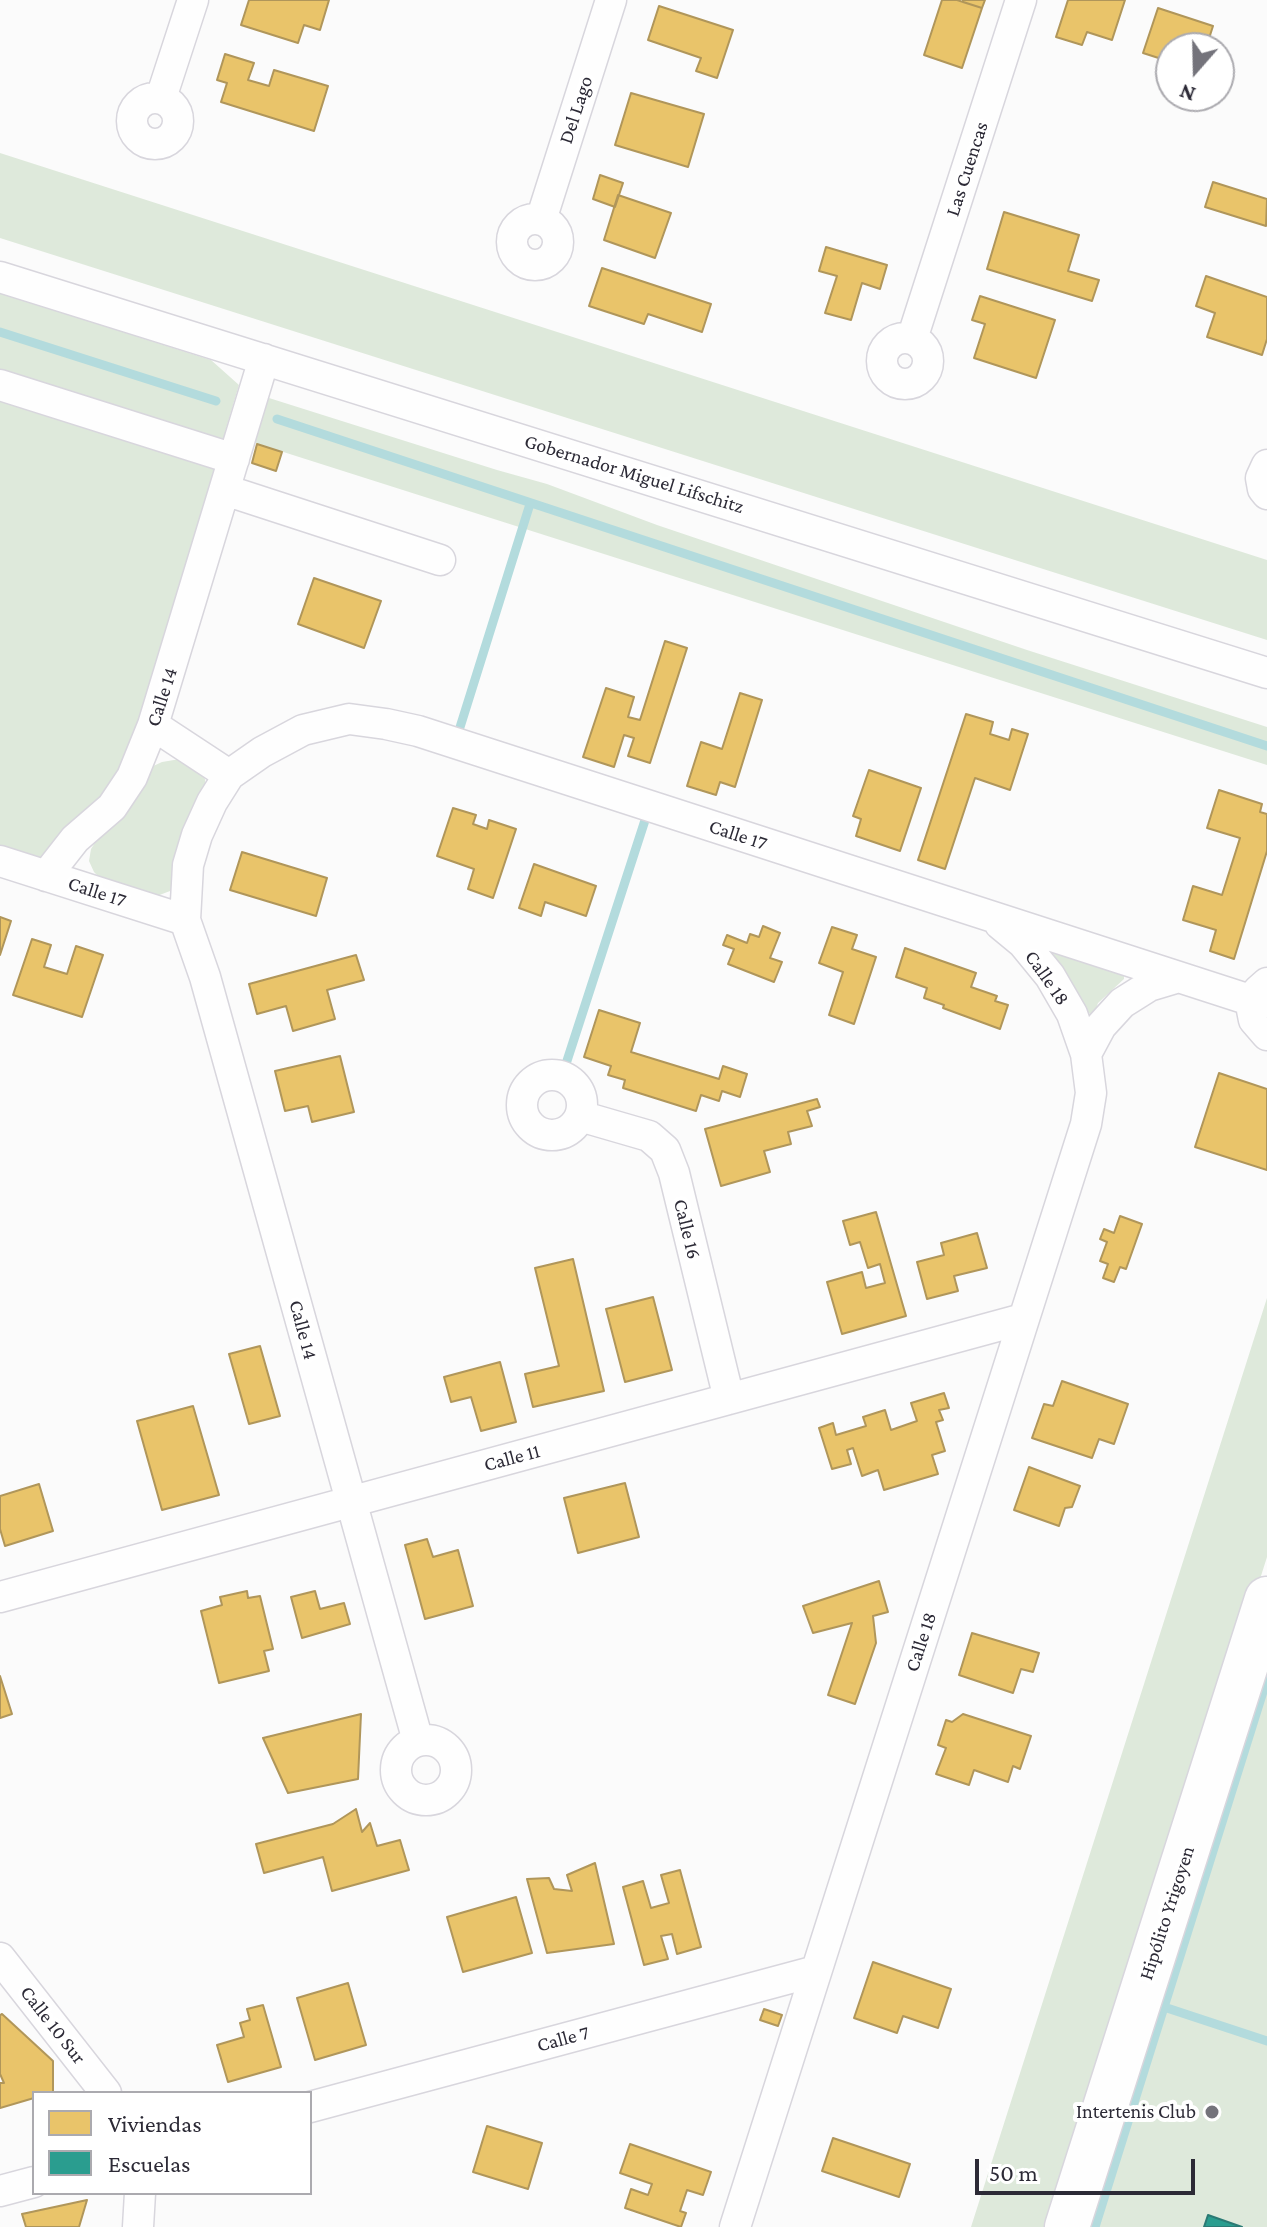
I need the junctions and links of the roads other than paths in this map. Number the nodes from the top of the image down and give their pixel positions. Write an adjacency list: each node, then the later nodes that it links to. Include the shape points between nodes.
1 (193, 0): 4 (street)
2 (611, 0): 5 (street, Del Lago)
3 (1021, 0): 7 (street, Las Cuencas)
4 (161, 98)
5 (541, 220)
6 (0, 277): 8 (street, Gobernador Miguel Lifschitz)
7 (912, 339)
8 (264, 359): 10 (street, Calle 14); 15 (street, Gobernador Miguel Lifschitz)
9 (0, 385): 10 (street)
10 (234, 459): 12 (street, Calle 14)
11 (1267, 465): 13 (street, via 1261,478)
12 (225, 490): 14 (street); 16 (street, Calle 14)
13 (1267, 494)
14 (440, 560)
15 (1267, 673)
16 (153, 725): 17 (street); 19 (street, Calle 14, via 132,777 112,807 75,839)
17 (229, 775): 20 (street, Calle 17, via 303,730 349,719 386,724); 21 (street, Calle 17, via 197,835 188,865)
18 (0, 861): 19 (street, Calle 17)
19 (46, 876): 21 (street, Calle 17)
20 (989, 915): 22 (street, Calle 17); 25 (street, Calle 18, via 1023,943 1050,976 1072,1014)
21 (185, 920): 29 (street, Calle 14)
22 (1179, 977): 23 (street, Calle 17); 25 (street, via 1149,986 1122,1003)
23 (1260, 992): 24 (street, Calle 17, via 1252,1010)
24 (1267, 1035)
25 (1086, 1054): 27 (street, Calle 18, via 1091,1093 1086,1124)
26 (580, 1116): 28 (street, Calle 16, via 649,1136 665,1150)
27 (1023, 1319): 28 (street, Calle 11); 34 (street, Calle 18)
28 (729, 1399): 29 (street, Calle 11)
29 (350, 1502): 30 (street, Calle 11); 32 (street, Calle 14)
30 (0, 1597)
31 (1267, 1599): 42 (main road, Hipólito Yrigoyen)
32 (418, 1741)
33 (0, 1958): 35 (street, Calle 10 Sur)
34 (816, 1971): 36 (street, Calle 7); 41 (street, Calle 18)
35 (104, 2091)
36 (312, 2106)
37 (32, 2183): 38 (street)
38 (0, 2191)
39 (140, 2195): 40 (street)
40 (138, 2227)
41 (735, 2227)
42 (1067, 2227)

